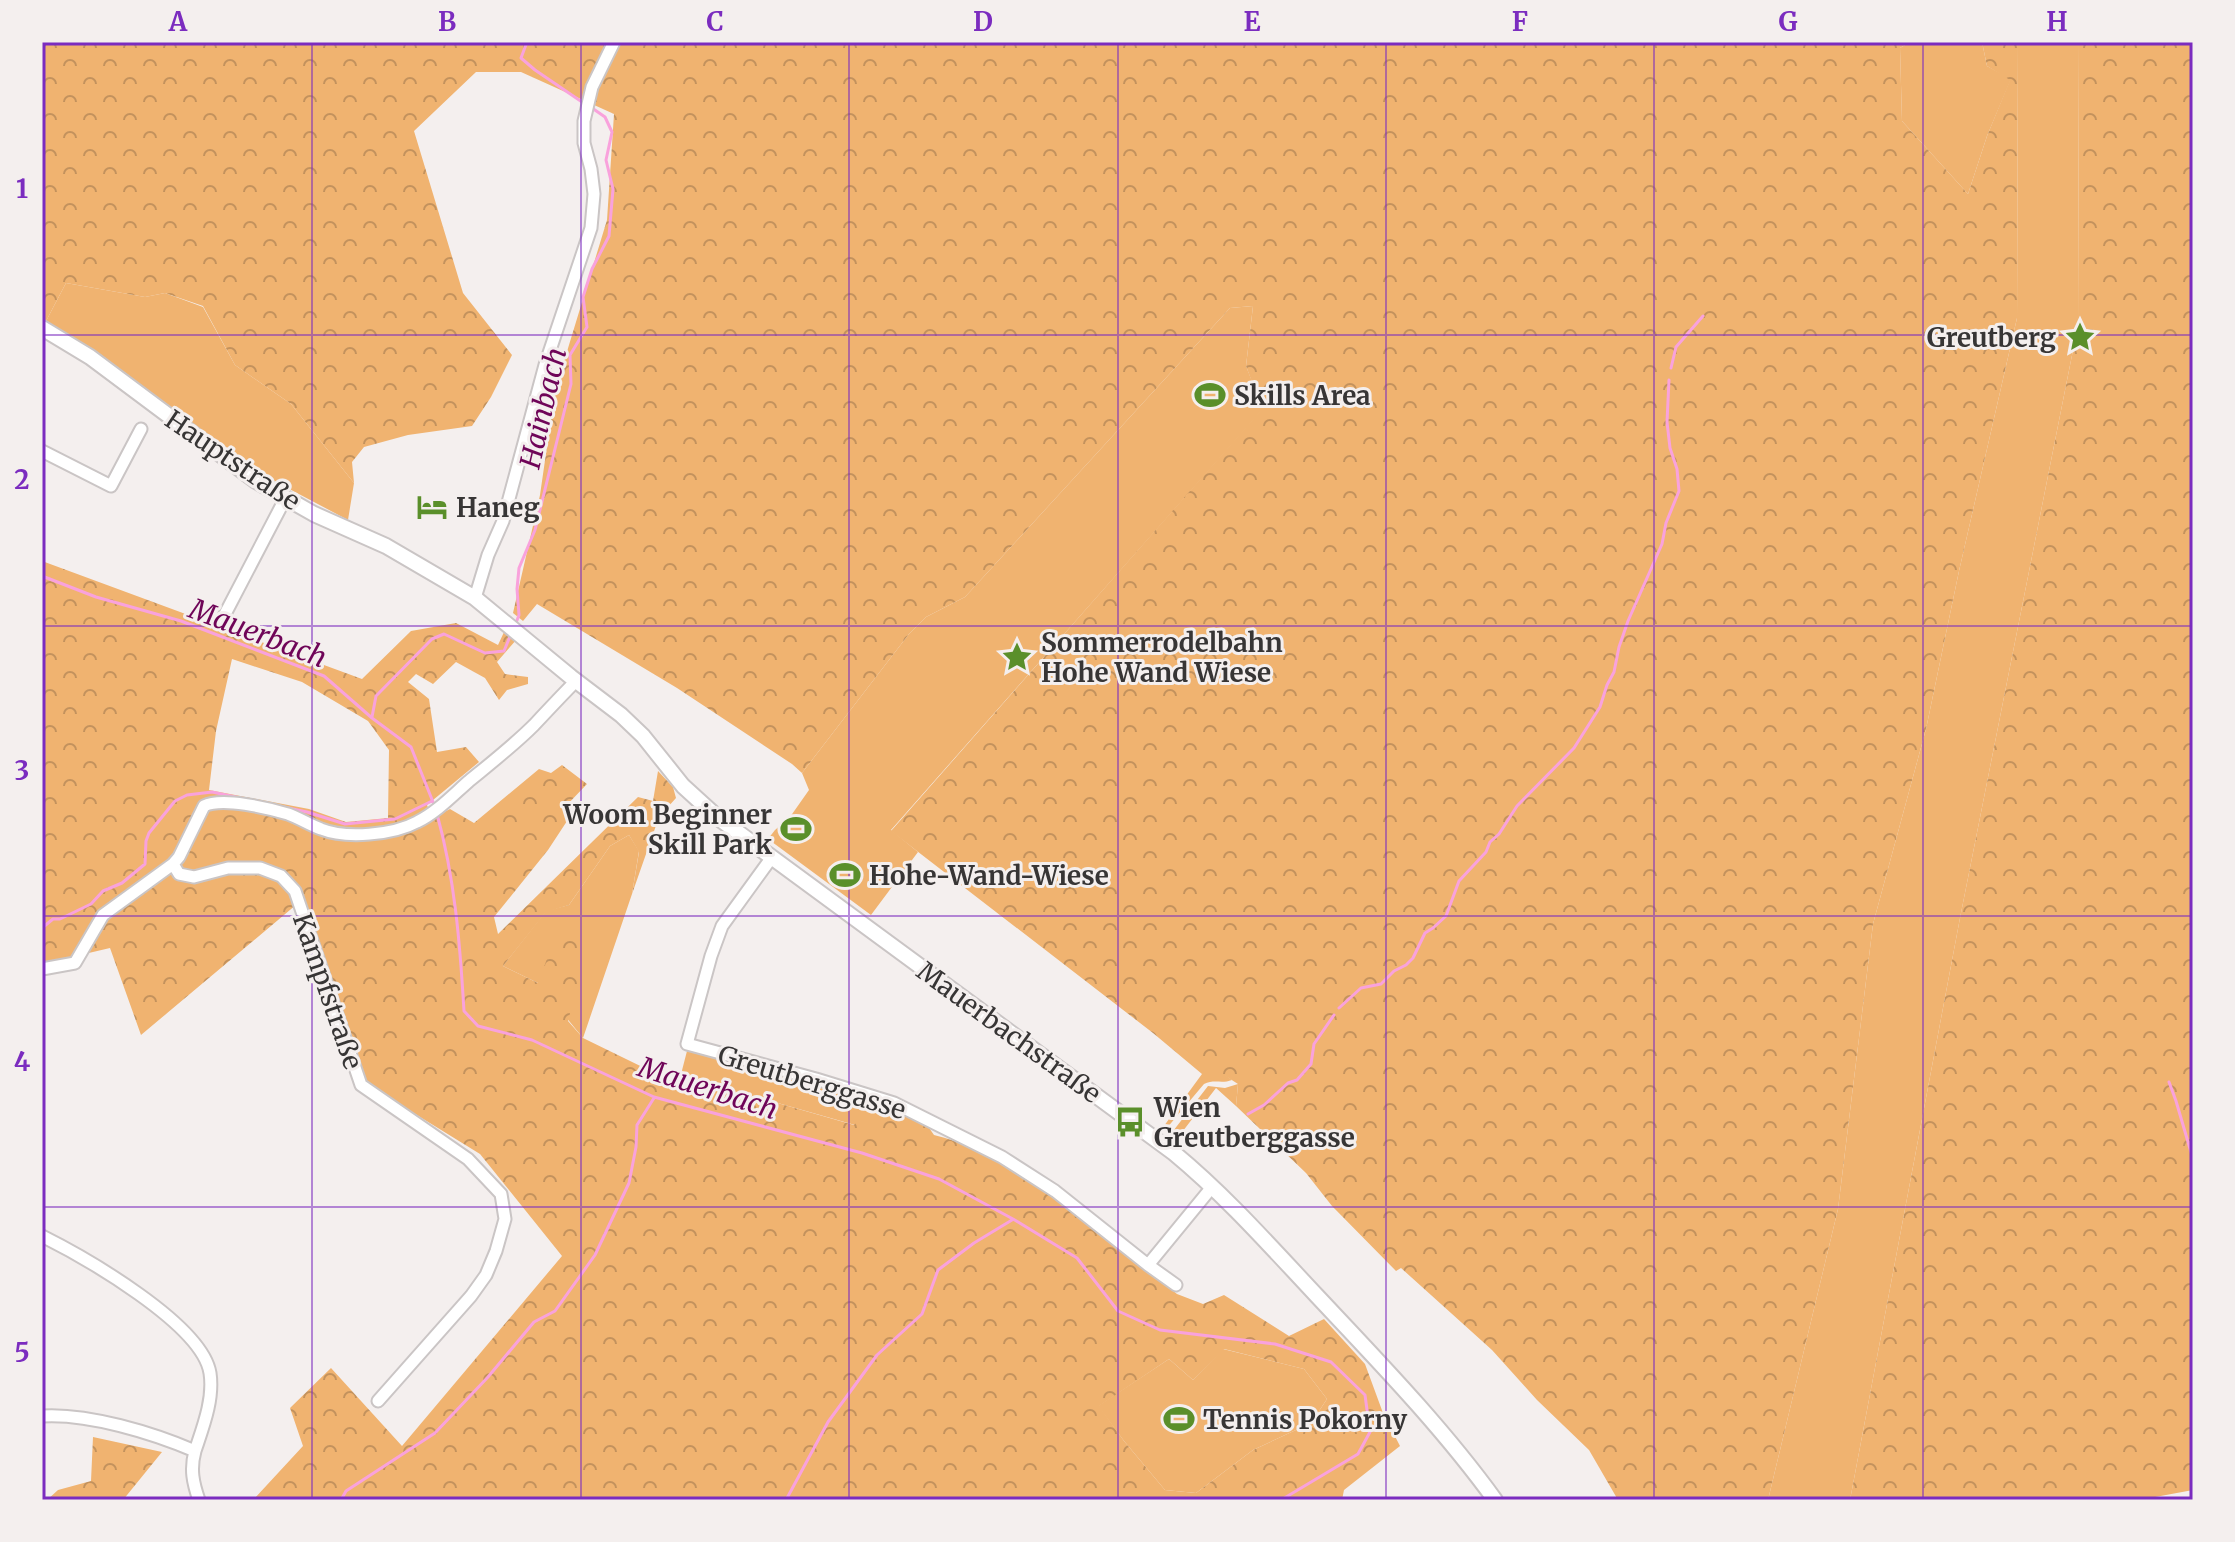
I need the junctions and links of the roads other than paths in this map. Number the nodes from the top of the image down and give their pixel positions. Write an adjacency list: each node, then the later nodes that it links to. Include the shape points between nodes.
1 (614, 42): 6 (street, via 588,99 584,121 594,194 591,228)
2 (43, 330): 5 (main road, Hauptstraße, via 90,357)
3 (141, 429): 4 (street, via 111,486)
4 (42, 451)
5 (285, 499): 6 (main road, Hauptstraße, via 386,546); 7 (street, via 224,616)
6 (475, 598): 8 (main road, Mauerbachstraße)
7 (224, 626)
8 (576, 681): 9 (main road, Mauerbachstraße, via 633,725 699,801); 10 (street, via 449,799 405,827 340,834 287,814 211,802)
9 (772, 857): 12 (main road, Mauerbachstraße, via 1174,1153); 14 (street, Greutberggasse, via 722,926 687,1044 894,1103 1055,1191)
10 (173, 864): 11 (street, via 103,915 75,963); 16 (street, Kampfstraße, via 179,874 194,877 228,868 260,868 281,876 295,891 361,1085 468,1159 501,1194 505,1219 486,1275)
11 (42, 969)
12 (1212, 1187): 14 (street); 20 (main road, Mauerbachstraße, via 1371,1353)
13 (42, 1236): 18 (street, via 147,1300 203,1354 210,1372 210,1397)
14 (1148, 1265): 15 (street, Greutberggasse)
15 (1176, 1285)
16 (378, 1401)
17 (42, 1416): 18 (street, via 91,1420)
18 (195, 1451): 19 (street, via 193,1482)
19 (199, 1500)
20 (1495, 1500)

